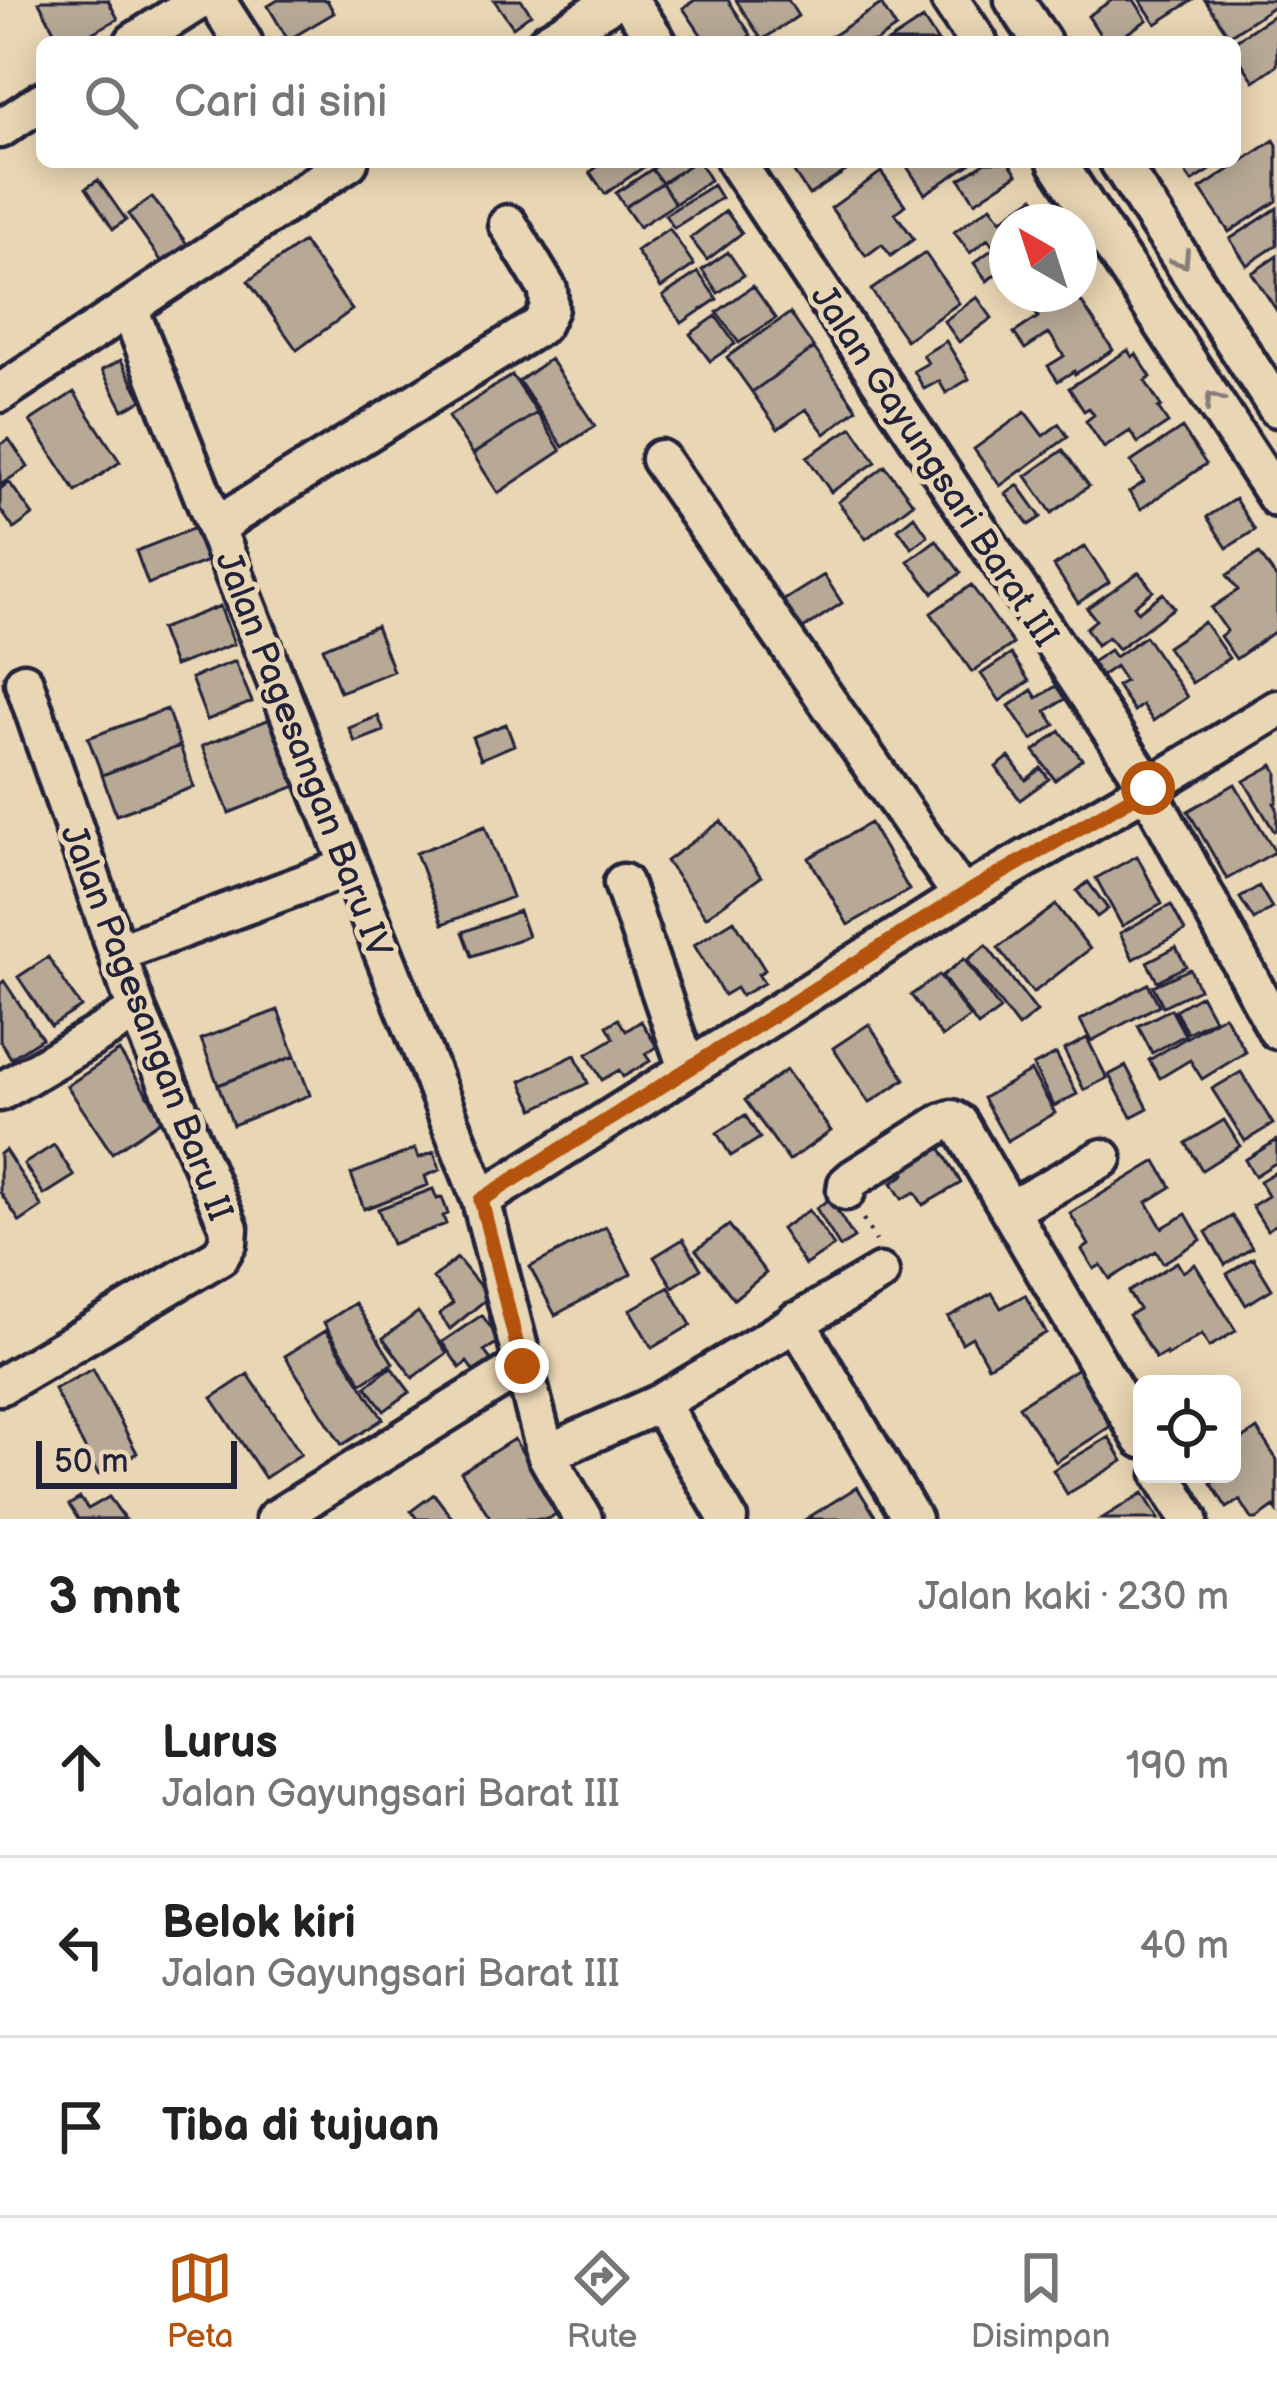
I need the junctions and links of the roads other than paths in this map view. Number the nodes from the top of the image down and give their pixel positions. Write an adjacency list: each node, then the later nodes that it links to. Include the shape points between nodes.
1 (200, 0): 7 (street)
2 (216, 0): 8 (street)
3 (616, 0): 9 (street)
4 (629, 0): 10 (street)
5 (950, 0): 11 (street)
6 (1015, 0): 12 (street)
7 (143, 36)
8 (239, 36)
9 (557, 36)
10 (653, 36)
11 (974, 36)
12 (1038, 36)
13 (36, 105): 14 (street)
14 (0, 129)
15 (330, 168): 20 (street)
16 (740, 168): 28 (street, Jalan Gayungsari Barat III)
17 (1061, 168): 24 (street, one-way to 17)
18 (1123, 168): 22 (street, one-way to 22)
19 (508, 224): 25 (street, via 548,290 541,325)
20 (129, 308): 21 (street); 25 (street, Jalan Pagesangan Baru IV)
21 (0, 393)
22 (1277, 408)
23 (660, 459): 31 (street)
24 (1277, 498)
25 (216, 529): 29 (street, Jalan Pagesangan Baru IV)
26 (24, 682): 32 (street, Jalan Pagesangan Baru II)
27 (1277, 709): 28 (street)
28 (1143, 778): 31 (street); 34 (street, Jalan Gayungsari Barat III)
29 (349, 867): 32 (street); 39 (street, Jalan Pagesangan Baru IV)
30 (623, 883): 35 (street)
31 (962, 896): 35 (street)
32 (118, 953): 33 (street, Jalan Pagesangan Baru II)
33 (137, 1011): 36 (street); 44 (street, Jalan Pagesangan Baru II, via 229,1228 228,1243 220,1256)
34 (1277, 1030)
35 (687, 1068): 39 (street)
36 (0, 1092)
37 (1103, 1159): 40 (street)
38 (846, 1191): 40 (street, via 854,1178 952,1119)
39 (481, 1200): 43 (street)
40 (1010, 1210): 46 (street)
41 (880, 1273): 42 (street)
42 (796, 1322): 45 (street); 52 (street)
43 (522, 1366): 47 (street); 49 (street)
44 (0, 1387)
45 (660, 1403): 47 (street); 51 (street)
46 (1133, 1422)
47 (546, 1454): 50 (street)
48 (1167, 1483): 53 (street)
49 (275, 1519)
50 (583, 1519)
51 (728, 1519)
52 (912, 1519)
53 (1189, 1519)

